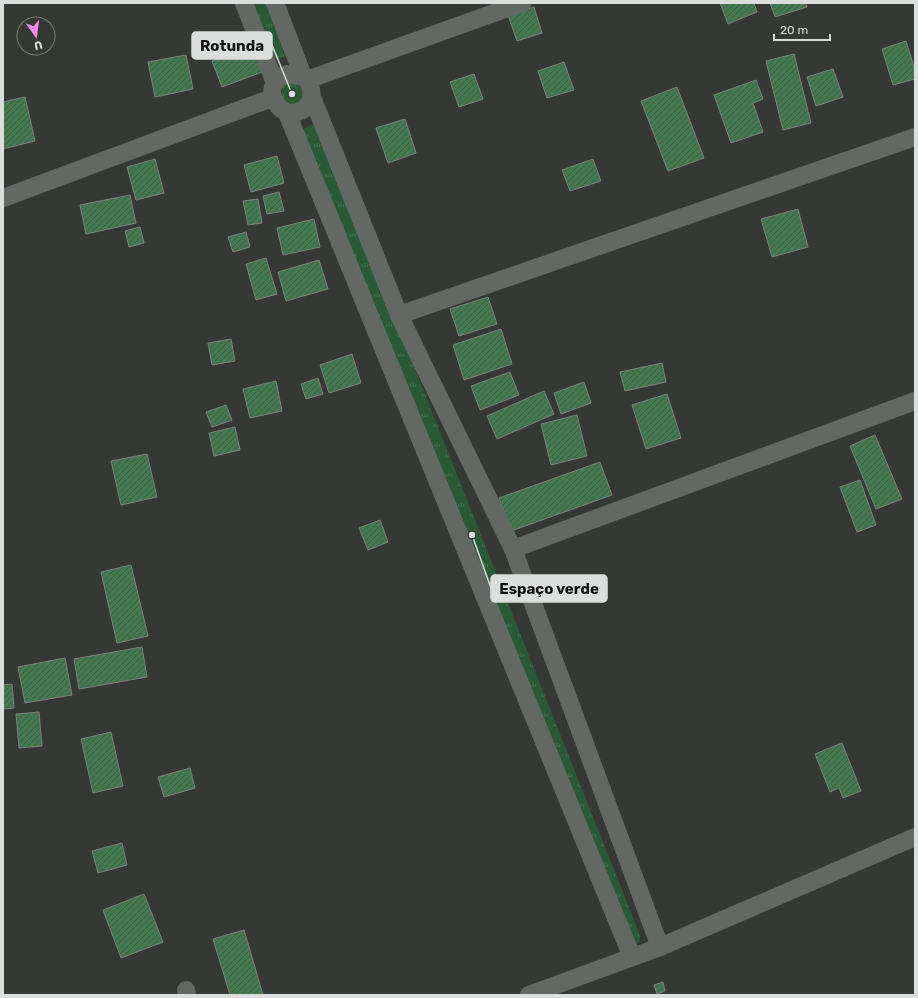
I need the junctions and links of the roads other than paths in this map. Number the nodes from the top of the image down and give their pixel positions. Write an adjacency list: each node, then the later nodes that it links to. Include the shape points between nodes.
1 (244, 3): 5 (street)
2 (275, 3): 4 (street)
3 (522, 3): 4 (street)
4 (307, 84): 5 (street, via 287,74); 6 (street, via 309,104 296,113); 9 (street)
5 (274, 91): 6 (street, via 278,107); 8 (street)
6 (287, 113): 14 (street)
7 (915, 137): 9 (street)
8 (3, 198)
9 (400, 315): 11 (street)
10 (915, 401): 11 (street)
11 (513, 549): 13 (street)
12 (915, 837): 13 (street)
13 (660, 947): 14 (street)
14 (632, 957): 15 (street)
15 (529, 995)

